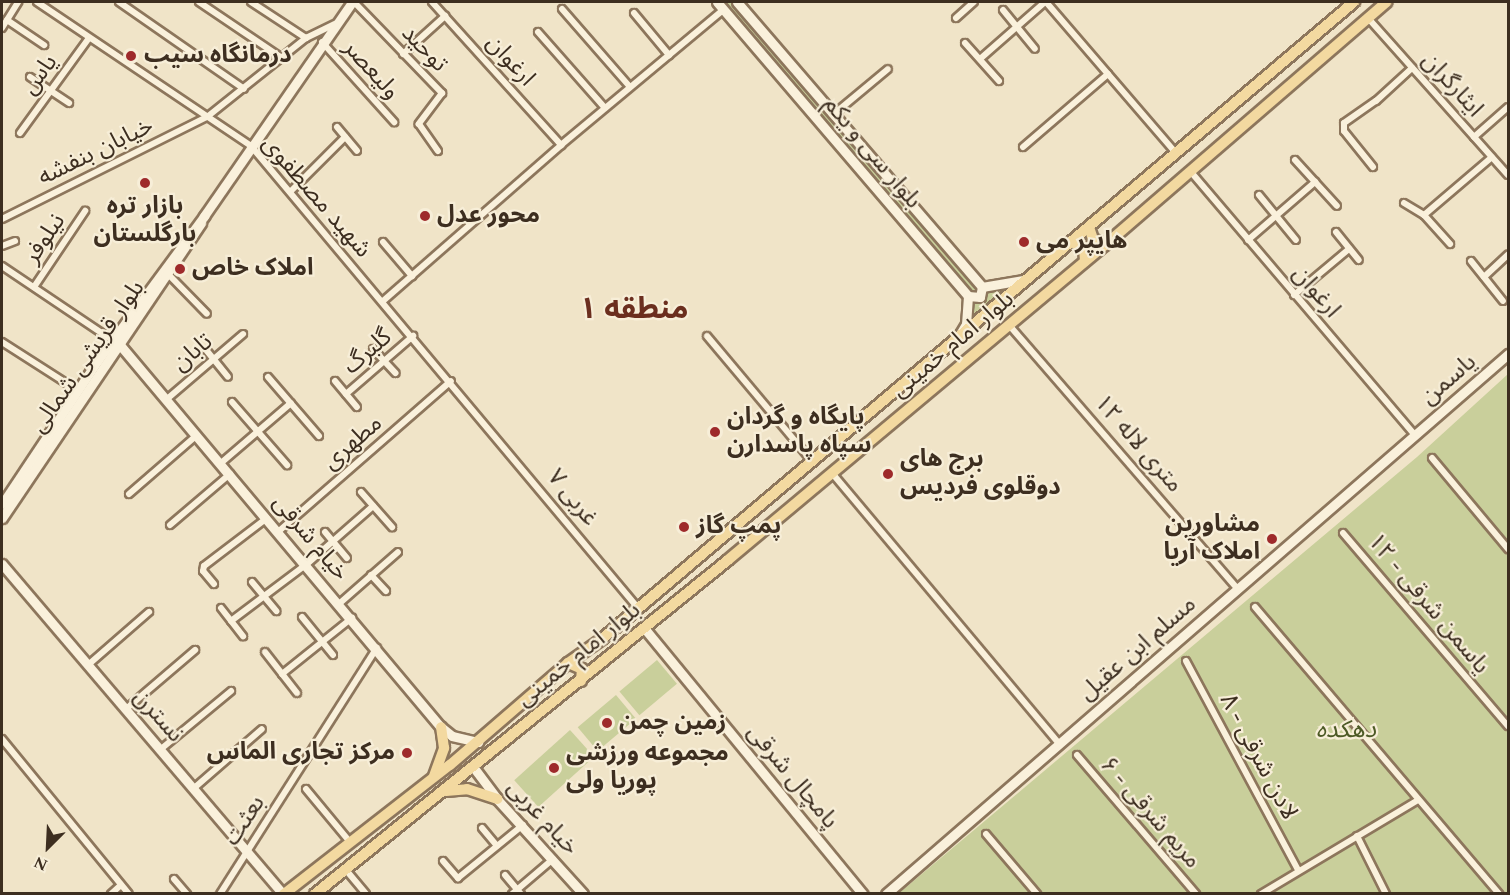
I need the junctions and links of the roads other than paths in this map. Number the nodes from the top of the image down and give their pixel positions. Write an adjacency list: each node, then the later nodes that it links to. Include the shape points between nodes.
1 (18, 2): 21 (street)
2 (37, 2): 26 (street, شهید مصطفوی)
3 (119, 2): 42 (street)
4 (199, 2): 34 (street)
5 (252, 2): 27 (street)
6 (353, 2): 22 (street, بلوار قریشی شمالی); 32 (street, توحید)
7 (432, 2): 18 (street, ارغوان)
8 (717, 2): 15 (street, بلوار سی و یکم)
9 (737, 2): 47 (street, بلوار سی و یکم)
10 (974, 2): 19 (street)
11 (1046, 2): 23 (street); 38 (street)
12 (1354, 2): 59 (main road, بلوار امام خمینی)
13 (1387, 2): 20 (main road, بلوار امام خمینی)
14 (562, 9): 41 (street)
15 (724, 9): 33 (street); 98 (street, بلوار سی و یکم)
16 (1003, 10): 23 (street)
17 (634, 13): 33 (street)
18 (445, 15): 32 (street); 54 (street, ارغوان)
19 (956, 18)
20 (1368, 18): 36 (street, ایثارگران); 63 (main road, بلوار امام خمینی)
21 (7, 20): 24 (street); 30 (street)
22 (335, 24): 27 (street, خیابان بنفشه); 28 (street, بلوار قریشی شمالی)
23 (1017, 26): 31 (street); 35 (street)
24 (2, 28)
25 (538, 32): 46 (street)
26 (89, 38): 43 (street, یاس); 48 (street, شهید مصطفوی)
27 (306, 38): 34 (street, خیابان بنفشه)
28 (322, 42): 49 (street, ولیعصر); 55 (street, بلوار قریشی شمالی)
29 (965, 43): 35 (street)
30 (44, 45)
31 (1035, 49)
32 (404, 54): 58 (street, توحید, via 443,95 419,123)
33 (669, 55): 41 (street)
34 (282, 58): 42 (street, خیابان بنفشه)
35 (980, 59): 40 (street)
36 (1412, 68): 52 (street, ایثارگران); 62 (street, via 1376,101 1344,123 1344,131)
37 (888, 69): 47 (street)
38 (1108, 74): 56 (street); 59 (street)
39 (30, 77): 43 (street)
40 (999, 81)
41 (630, 87): 46 (street)
42 (244, 89): 48 (street, خیابان بنفشه)
43 (50, 91): 44 (street); 51 (street, یاس)
44 (69, 103)
45 (1509, 107): 52 (street)
46 (605, 108): 54 (street)
47 (834, 114): 96 (street, بلوار سی و یکم)
48 (207, 117): 55 (street, شهید مصطفوی); 74 (street, خیابان بنفشه)
49 (394, 122)
50 (337, 127): 53 (street)
51 (20, 133)
52 (1474, 136): 60 (street, ایثارگران)
53 (345, 137): 57 (street); 66 (street)
54 (561, 145): 92 (street)
55 (251, 146): 66 (street, شهید مصطفوی); 73 (street, بلوار قریشی شمالی)
56 (1023, 147)
57 (357, 151)
58 (438, 151)
59 (1176, 153): 75 (main road, بلوار امام خمینی)
60 (1492, 157): 64 (street, ایثارگران); 72 (street)
61 (1295, 159): 65 (street)
62 (1373, 167)
63 (1191, 172): 77 (street, ارغوان); 83 (main road, بلوار امام خمینی)
64 (1509, 175)
65 (1315, 182): 69 (street); 71 (street)
66 (290, 192): 99 (street, شهید مصطفوی)
67 (1259, 195): 71 (street)
68 (1404, 203): 72 (street)
69 (1337, 206)
70 (85, 212): 95 (street, نیلوفر)
71 (1276, 215): 77 (street); 78 (street)
72 (1424, 215): 82 (street)
73 (204, 216): 91 (street, بلوار قریشی شمالی); 108 (street, بلوار قریشی شمالی)
74 (2, 219)
75 (1089, 227): 81 (main road, بلوار امام خمینی); 83 (main road, via 1093,239)
76 (1336, 232): 85 (street)
77 (1248, 240): 97 (street, ارغوان)
78 (1296, 240)
79 (15, 241): 84 (street)
80 (383, 242): 92 (street)
81 (1072, 242): 88 (main road, via 1084,249); 93 (main road, بلوار امام خمینی)
82 (1450, 244)
83 (1105, 245): 88 (main road, بلوار امام خمینی)
84 (2, 246)
85 (1349, 249): 87 (street); 97 (street)
86 (1509, 255): 94 (street)
87 (1359, 260)
88 (1085, 261): 102 (main road, بلوار امام خمینی)
89 (1471, 261): 94 (street)
90 (2, 266): 95 (street)
91 (169, 275): 101 (street); 108 (street, بلوار قریشی شمالی)
92 (412, 276): 99 (street)
93 (1031, 277): 96 (street); 106 (main road, بلوار امام خمینی)
94 (1484, 277): 100 (street)
95 (34, 287): 108 (street)
96 (982, 287): 98 (street, via 980,297)
97 (1294, 295): 128 (street, ارغوان)
98 (968, 296): 106 (street, via 966,324)
99 (383, 301): 104 (street, شهید مصطفوی)
100 (1503, 302)
101 (207, 314)
102 (1009, 325): 134 (main road, بلوار امام خمینی); 156 (street, ۱۲ متری لاله)
103 (243, 334): 112 (street, تابان)
104 (413, 336): 113 (street, گلبرگ); 118 (street, شهید مصطفوی)
105 (707, 336): 131 (street)
106 (957, 338): 131 (main road, بلوار امام خمینی)
107 (2, 342): 119 (street)
108 (116, 343): 119 (street, بلوار قریشی شمالی); 121 (street, خیام شرقی); 138 (street, بلوار قریشی شمالی)
109 (373, 349): 113 (street)
110 (207, 351): 112 (street)
111 (1509, 354): 128 (street, یاسمن)
112 (213, 359): 115 (street); 121 (street, تابان)
113 (384, 361): 114 (street); 120 (street, گلبرگ)
114 (395, 373)
115 (228, 377)
116 (268, 377): 123 (street)
117 (335, 381): 120 (street)
118 (451, 381): 125 (street, شهید مصطفوی); 144 (street, مطهری)
119 (77, 390): 138 (street, بلوار قریشی شمالی)
120 (346, 394): 124 (street)
121 (167, 399): 127 (street, خیام شرقی)
122 (232, 402): 126 (street)
123 (291, 403): 126 (street); 129 (street)
124 (357, 407)
125 (477, 412): 162 (street, ۷ غربی)
126 (258, 432): 132 (street); 133 (street)
127 (197, 435): 132 (street, خیام شرقی); 137 (street)
128 (1415, 435): 156 (street, مسلم ابن عقیل)
129 (319, 436)
130 (1432, 458): 148 (street)
131 (812, 461): 162 (main road, بلوار امام خمینی)
132 (221, 463): 135 (street, خیام شرقی)
133 (287, 465)
134 (832, 473): 168 (main road, بلوار امام خمینی); 188 (street)
135 (230, 474): 141 (street, خیام شرقی); 142 (street)
136 (362, 492): 139 (street)
137 (129, 494)
138 (5, 503): 140 (street, بلوار قریشی شمالی)
139 (373, 506): 143 (street); 147 (street)
140 (2, 518)
141 (267, 518): 144 (street, خیام شرقی); 155 (street, via 204,567)
142 (170, 525)
143 (392, 527)
144 (279, 531): 152 (street, خیام شرقی)
145 (325, 532): 147 (street)
146 (1343, 533): 183 (street, یاسمن شرقی - ۱۲)
147 (332, 542): 150 (street); 152 (street)
148 (1509, 549)
149 (398, 552): 153 (street)
150 (347, 558)
151 (2, 564): 177 (street, نسترن)
152 (307, 564): 158 (street); 159 (street, خیام شرقی)
153 (371, 575): 157 (street); 159 (street)
154 (252, 582): 158 (street)
155 (214, 584)
156 (1238, 589): 188 (street, مسلم ابن عقیل)
157 (386, 591)
158 (264, 596): 163 (street); 167 (street)
159 (340, 603): 166 (street, خیام شرقی)
160 (1255, 607): 197 (street)
161 (221, 608): 167 (street)
162 (638, 608): 176 (main road, بلوار امام خمینی)
163 (276, 611)
164 (149, 612): 177 (street)
165 (302, 617): 170 (street)
166 (352, 618): 170 (street); 171 (street, خیام شرقی)
167 (231, 621): 169 (street)
168 (645, 629): 179 (main road, بلوار امام خمینی); 223 (street, پامچال شرقی)
169 (243, 636)
170 (322, 642): 174 (street); 178 (street)
171 (378, 648): 184 (street, خیام شرقی); 206 (street, بعثت)
172 (195, 651): 182 (street)
173 (266, 652): 178 (street)
174 (333, 655)
175 (1186, 662): 210 (street, لادن شرقی - ۸)
176 (568, 663): 179 (main road, via 582,669); 187 (main road, بلوار امام خمینی)
177 (88, 665): 182 (street, نسترن)
178 (282, 674): 181 (street)
179 (581, 681): 191 (main road, بلوار امام خمینی)
180 (231, 691): 189 (street)
181 (297, 693)
182 (126, 709): 189 (street, نسترن)
183 (1509, 726)
184 (441, 727): 187 (street, خیام شرقی, via 452,736); 192 (main road, via 444,748)
185 (262, 729): 193 (street)
186 (2, 739): 213 (street)
187 (478, 742): 192 (main road, بلوار امام خمینی)
188 (1059, 744): 224 (street, مسلم ابن عقیل)
189 (161, 749): 193 (street, نسترن)
190 (1077, 755): 226 (street, مریم شرقی - ۶)
191 (474, 768): 195 (main road, بلوار امام خمینی); 196 (street, خیام غربی)
192 (433, 778): 200 (main road, بلوار امام خمینی)
193 (193, 789): 206 (street, نسترن)
194 (306, 789): 203 (street)
195 (446, 791): 196 (main road, via 467,789); 204 (main road, بلوار امام خمینی)
196 (497, 799): 198 (street, خیام غربی)
197 (1418, 800): 202 (street); 229 (street)
198 (523, 824): 205 (street); 207 (street, خیام غربی)
199 (482, 828): 205 (street)
200 (365, 829): 203 (main road, بلوار امام خمینی); 204 (main road, via 363,842)
201 (986, 834): 225 (street)
202 (1356, 836): 210 (street); 228 (street)
203 (350, 842): 219 (main road, بلوار امام خمینی)
204 (379, 843): 209 (main road, بلوار امام خمینی)
205 (497, 846): 208 (street, via 458,878)
206 (247, 850): 218 (street, بعثت); 219 (street, نسترن)
207 (554, 858): 214 (street); 222 (street, خیام غربی)
208 (443, 861)
209 (346, 870): 220 (main road, بلوار امام خمینی); 221 (street)
210 (1298, 870): 227 (street)
211 (505, 875): 214 (street)
212 (174, 879): 217 (street)
213 (122, 885): 215 (street); 216 (street)
214 (517, 892)
215 (111, 894)
216 (129, 894)
217 (187, 894)
218 (220, 894)
219 (284, 894)
220 (315, 894)
221 (366, 894)
222 (584, 894)
223 (863, 894)
224 (886, 894)
225 (1037, 894)
226 (1196, 894)
227 (1262, 894)
228 (1386, 894)
229 (1499, 894)

